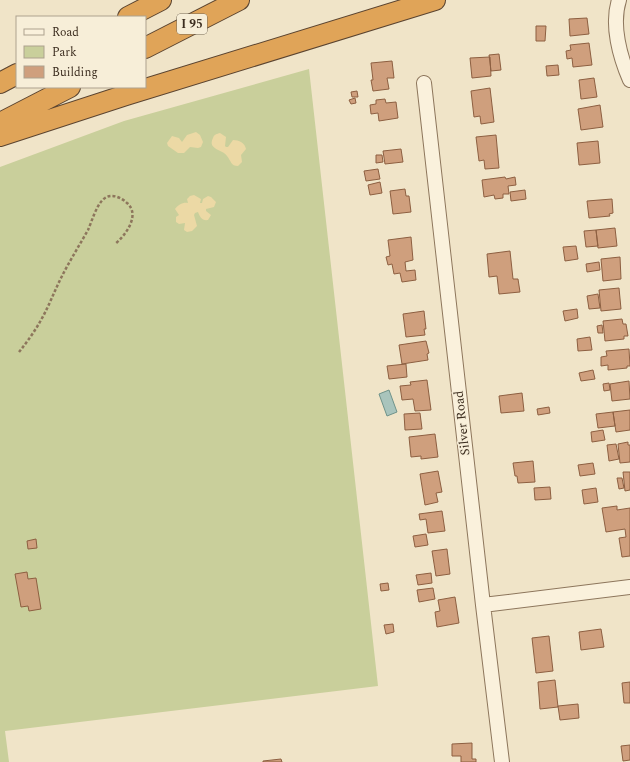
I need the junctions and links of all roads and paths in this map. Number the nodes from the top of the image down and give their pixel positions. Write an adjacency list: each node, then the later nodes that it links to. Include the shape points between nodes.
1 (161, 0): 5 (highway)
2 (239, 0): 6 (highway, I 95)
3 (434, 0): 14 (highway)
4 (619, 0): 9 (street, via 616,18 620,49)
5 (130, 16)
6 (146, 47)
7 (630, 74): 9 (street)
8 (16, 75): 10 (highway)
9 (630, 81)
10 (0, 83)
11 (424, 83): 18 (street, Silver Road)
12 (68, 88): 13 (highway)
13 (0, 123)
14 (0, 136)
15 (115, 244): 16 (path, via 123,238 133,218 133,212 127,203 111,196 100,204 42,318)
16 (19, 352)
17 (630, 587): 18 (street)
18 (482, 605): 19 (street, Silver Road)
19 (502, 762)

